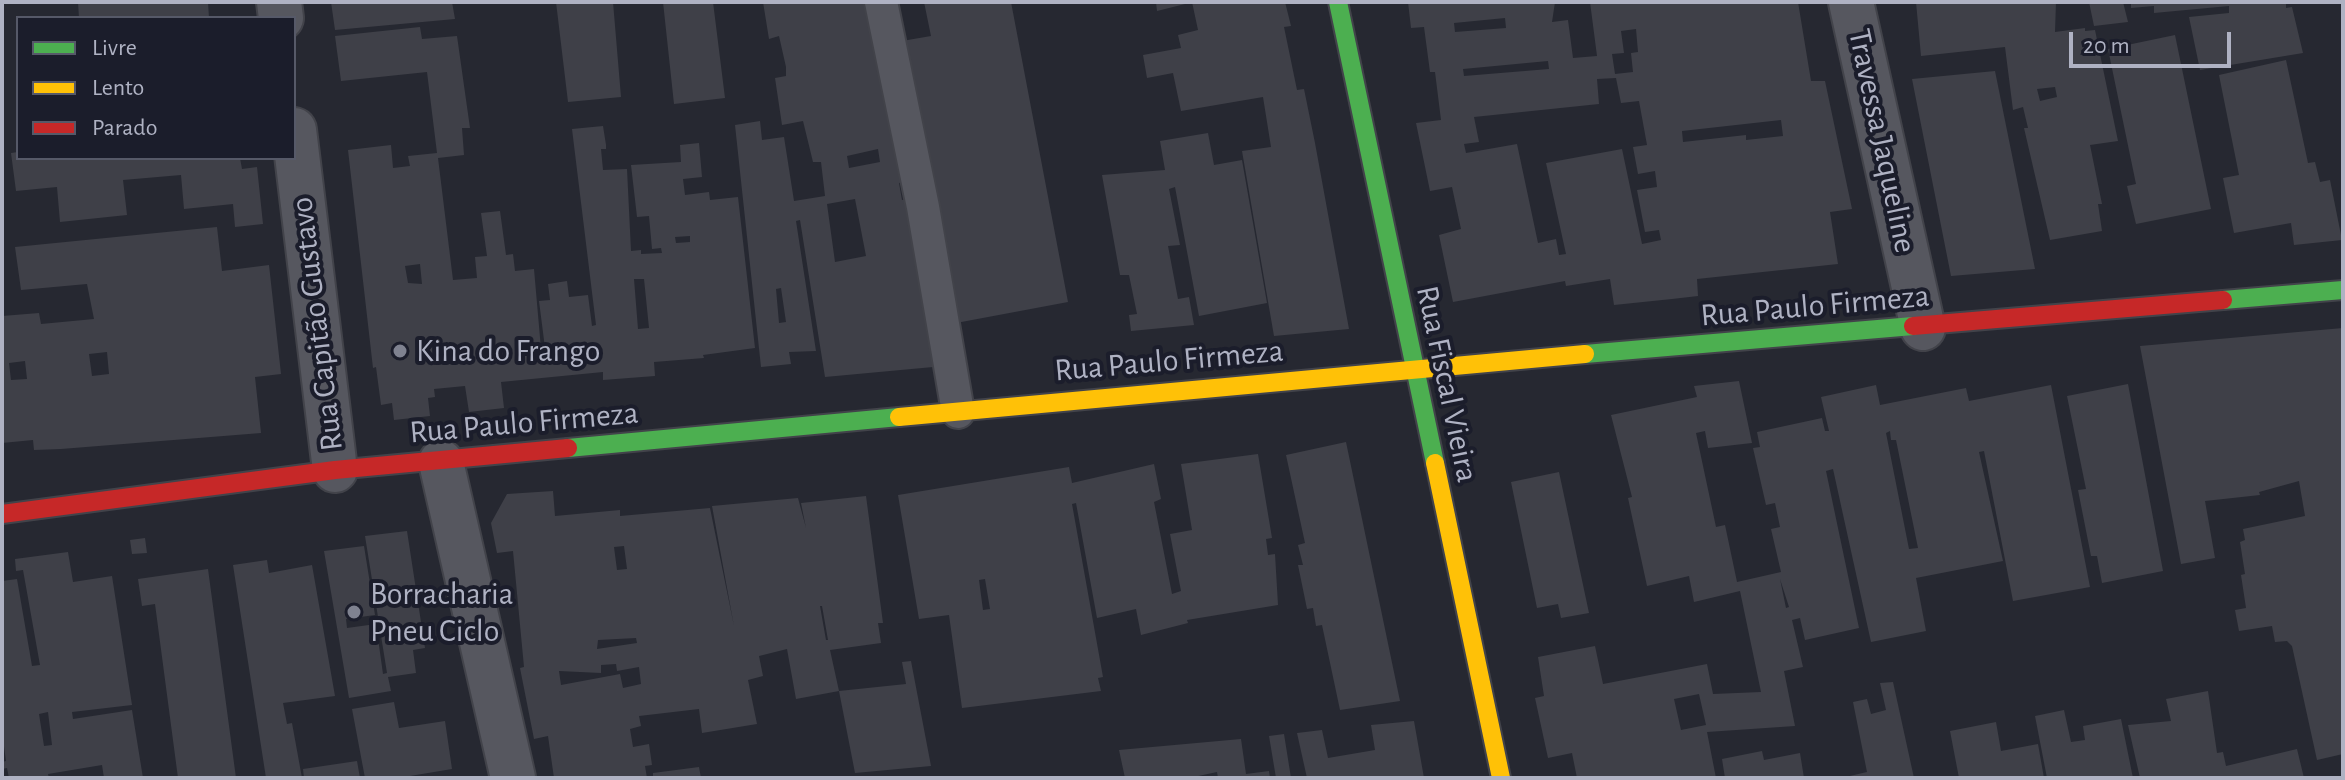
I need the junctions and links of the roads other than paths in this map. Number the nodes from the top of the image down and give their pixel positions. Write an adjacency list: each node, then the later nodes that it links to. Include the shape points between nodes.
1 (881, 2): 8 (lane)
2 (1338, 2): 7 (street, Rua Fiscal Vieira)
3 (1851, 2): 6 (street, Travessa Jaqueline)
4 (296, 147): 10 (street, Rua Capitão Gustavo)
5 (2343, 290): 6 (street, Rua Paulo Firmeza)
6 (1923, 328): 7 (street, Rua Paulo Firmeza)
7 (1413, 368): 8 (street, Rua Paulo Firmeza); 13 (street, Rua Fiscal Vieira)
8 (958, 412): 9 (street, Rua Paulo Firmeza)
9 (441, 462): 10 (street, Rua Paulo Firmeza); 12 (street)
10 (335, 470): 11 (street, Rua Paulo Firmeza)
11 (2, 514)
12 (513, 778)
13 (1501, 778)

